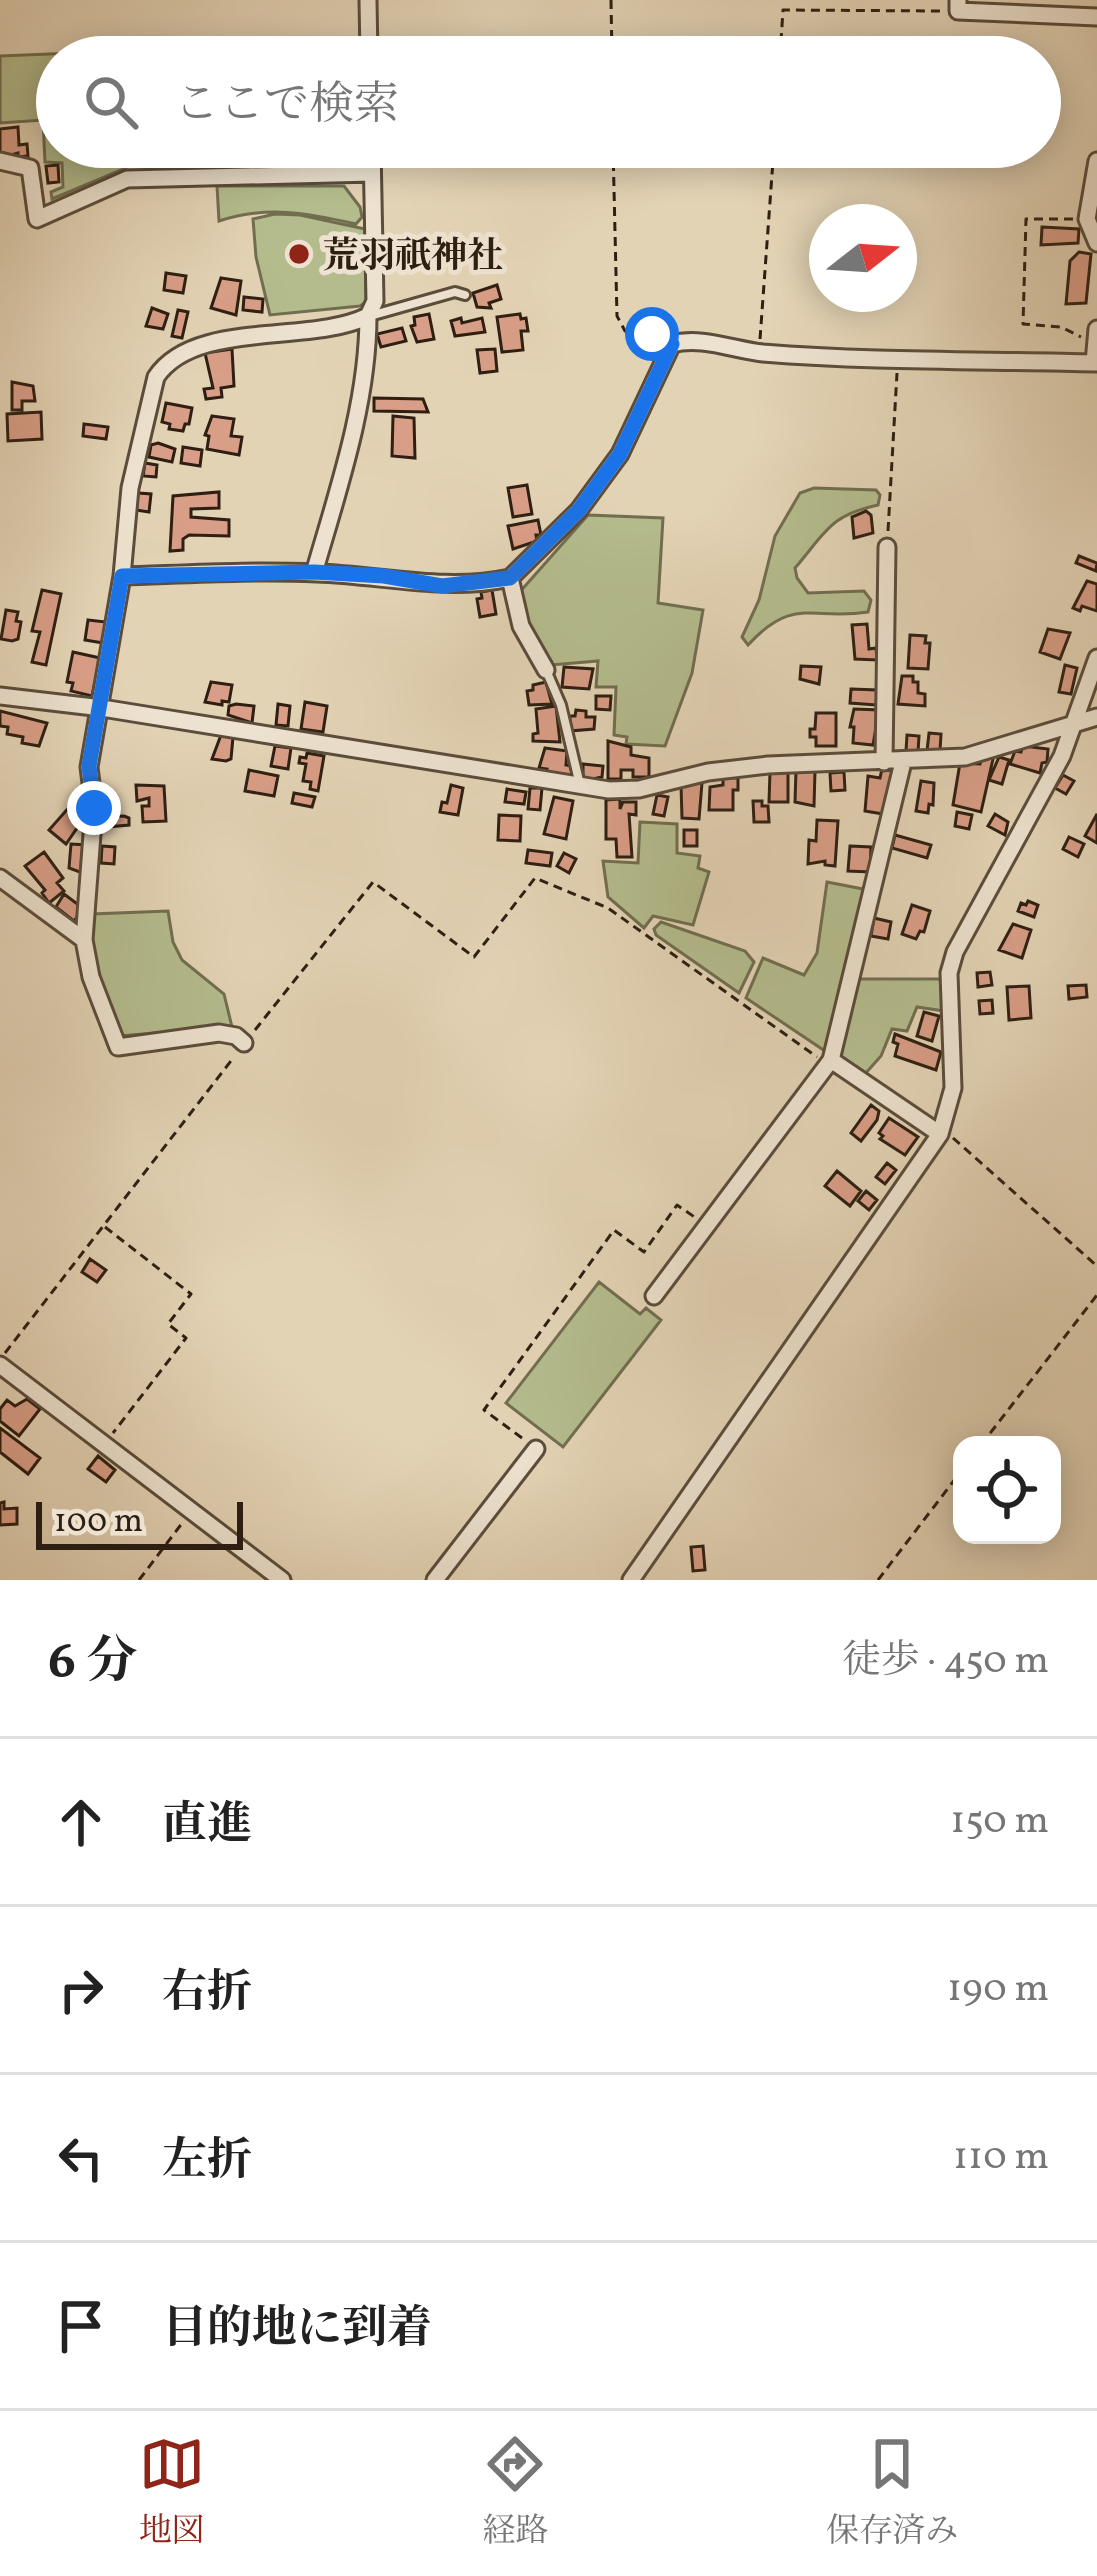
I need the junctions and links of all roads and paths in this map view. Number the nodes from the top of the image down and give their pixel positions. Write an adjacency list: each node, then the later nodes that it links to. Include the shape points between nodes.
1 (368, 0): 5 (street)
2 (611, 0): 6 (path)
3 (958, 6): 4 (street); 7 (path, via 783,10)
4 (1097, 17)
5 (369, 36)
6 (612, 36)
7 (781, 36)
8 (0, 160): 13 (street, via 30,168 37,219 139,177)
9 (1097, 161): 14 (street)
10 (372, 168): 13 (street)
11 (614, 168): 19 (path, via 619,326)
12 (772, 168): 20 (path)
13 (372, 173): 17 (street, via 375,301)
14 (1087, 219): 15 (street); 18 (path, via 1026,219 1023,324)
15 (1097, 243)
16 (465, 295): 17 (lane)
17 (368, 316): 24 (street, via 351,443); 25 (street, via 197,346 166,363 133,475)
18 (1096, 337): 22 (street)
19 (672, 344): 20 (street); 26 (street, via 620,454 579,510)
20 (759, 352): 21 (street)
21 (898, 359): 22 (street); 23 (path)
22 (1096, 363)
23 (887, 547): 34 (street)
24 (314, 572): 25 (street); 26 (street, via 442,586)
25 (122, 576): 30 (street)
26 (510, 578): 28 (street, via 520,626)
27 (1097, 658): 32 (street)
28 (546, 670): 35 (lane)
29 (0, 696): 30 (street)
30 (102, 708): 35 (street); 37 (street, via 89,766 94,808)
31 (1097, 717): 32 (street)
32 (1071, 728): 33 (street, via 965,757); 40 (street, via 955,952 953,1088)
33 (904, 761): 34 (street); 39 (street)
34 (884, 762): 35 (street, via 768,765 639,789)
35 (580, 787)
36 (0, 878): 37 (street)
37 (84, 940): 38 (street, via 118,1047 220,1033)
38 (244, 1043): 39 (path, via 373,882 474,957 535,878 608,908 814,1056); 41 (path)
39 (831, 1060): 40 (street); 42 (street)
40 (940, 1134): 43 (path); 55 (street)
41 (104, 1226): 46 (path); 48 (path, via 191,1294 168,1324 186,1339)
42 (707, 1226): 45 (street); 49 (path, via 677,1205 644,1252 614,1230 484,1411)
43 (1097, 1266)
44 (1097, 1294): 47 (path)
45 (654, 1296)
46 (0, 1362): 48 (street)
47 (989, 1436)
48 (104, 1444): 51 (street)
49 (536, 1448): 54 (street)
50 (953, 1482): 56 (path)
51 (192, 1511): 52 (path); 53 (street)
52 (139, 1580)
53 (282, 1580)
54 (435, 1580)
55 (631, 1580)
56 (878, 1580)

